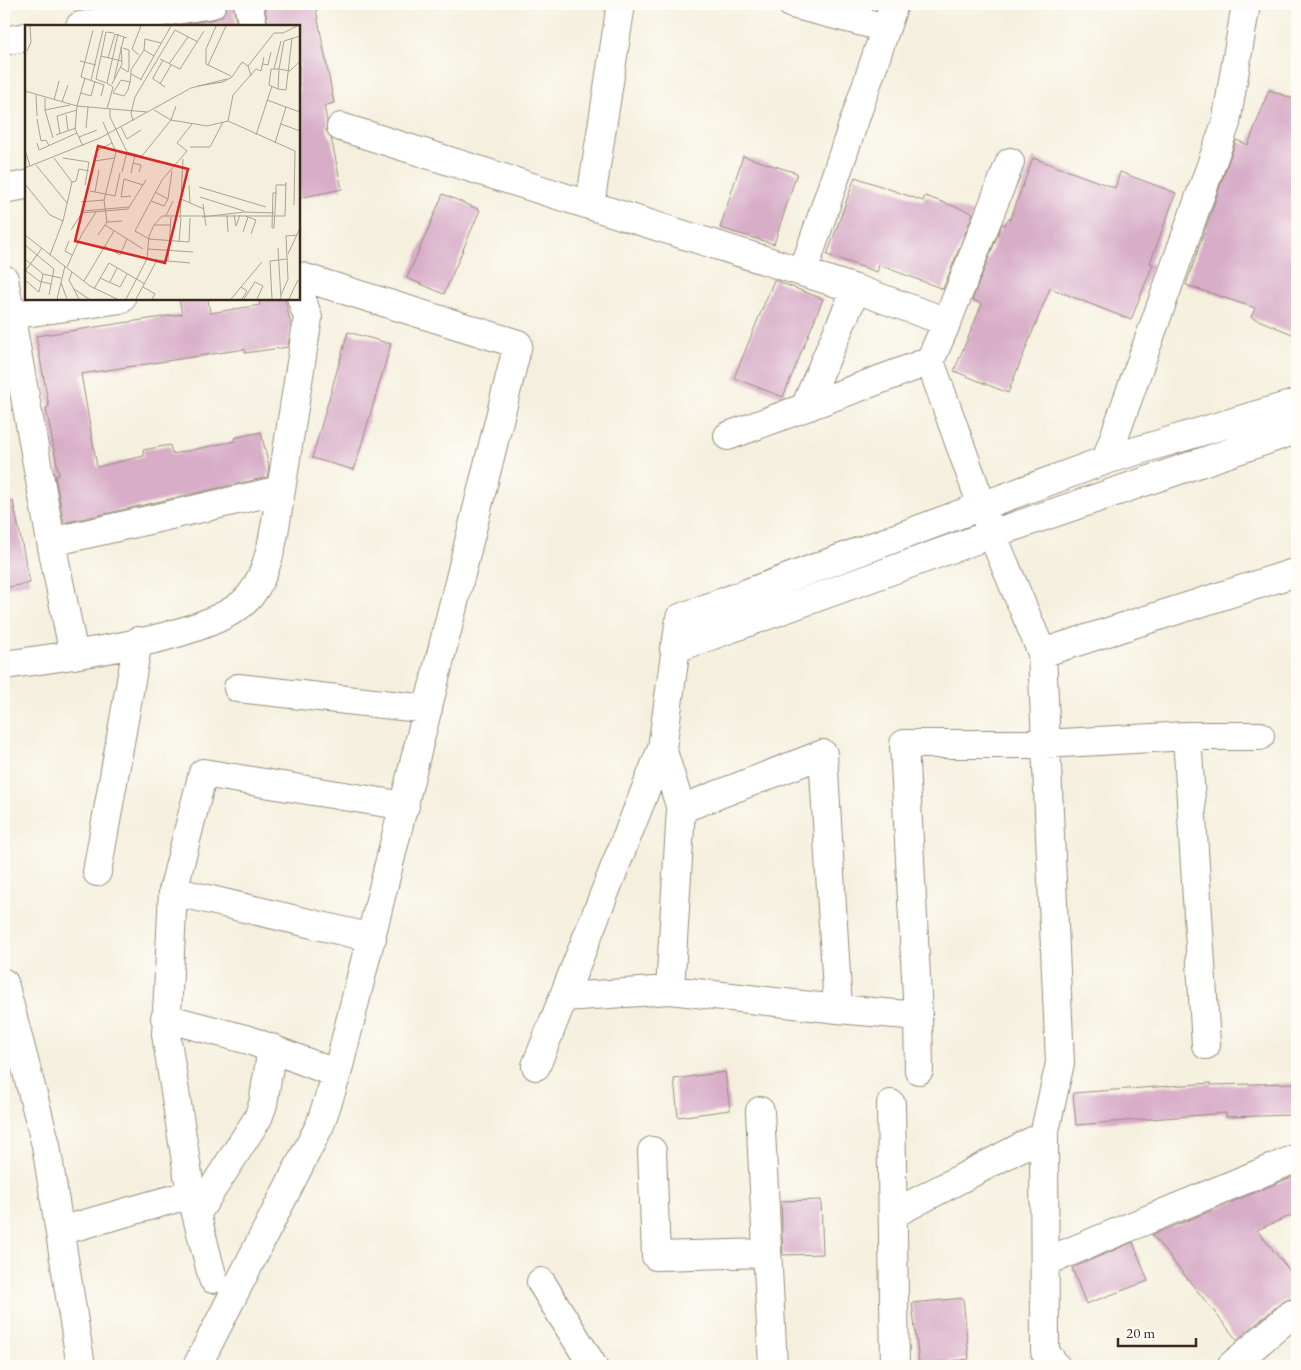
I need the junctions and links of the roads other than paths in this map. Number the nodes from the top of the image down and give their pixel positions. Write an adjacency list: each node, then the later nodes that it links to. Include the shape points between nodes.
1 (212, 4): 6 (street)
2 (248, 4): 9 (street)
3 (620, 4): 16 (street)
4 (792, 4): 7 (street)
5 (1246, 4): 30 (street, via 1226,123)
6 (120, 11): 8 (street)
7 (890, 16): 17 (street)
8 (83, 25)
9 (252, 25)
10 (25, 37): 11 (street)
11 (4, 41)
12 (340, 127): 16 (street)
13 (1010, 162): 24 (street)
14 (25, 185): 15 (street)
15 (4, 189)
16 (590, 205): 17 (street)
17 (803, 272): 20 (street)
18 (300, 276): 42 (street, via 518,344)
19 (4, 279): 23 (street)
20 (856, 289): 24 (street); 27 (street)
21 (300, 294): 31 (street, via 308,318)
22 (114, 300): 23 (street)
23 (7, 315): 34 (street)
24 (947, 322): 25 (street)
25 (930, 360): 27 (street); 32 (street)
26 (1297, 403): 30 (street)
27 (805, 407): 29 (street)
28 (1297, 422): 33 (street, via 1293,431)
29 (728, 436)
30 (1106, 460): 32 (street)
31 (281, 490): 34 (street); 36 (street, via 270,551 250,595 233,612 193,630)
32 (982, 506): 33 (street); 37 (street, via 680,618)
33 (992, 534): 37 (street); 38 (street)
34 (51, 542): 39 (street)
35 (1297, 572): 38 (street)
36 (138, 641): 39 (street); 49 (street)
37 (674, 649): 46 (street)
38 (1042, 653): 45 (street)
39 (74, 655): 40 (street)
40 (4, 665)
41 (238, 688): 42 (street)
42 (428, 709): 47 (street)
43 (1187, 736): 44 (street); 45 (street); 58 (street)
44 (1260, 736)
45 (1045, 744): 56 (street, via 904,744); 65 (street, via 1060,1063)
46 (662, 748): 48 (street); 54 (street)
47 (404, 806): 50 (street, via 203,773); 51 (street)
48 (681, 809): 53 (street); 55 (street, via 823,754)
49 (97, 872)
50 (173, 892): 51 (street); 57 (street)
51 (372, 938): 62 (street)
52 (4, 983): 70 (street, via 46,1145)
53 (670, 990): 54 (street); 55 (street)
54 (564, 997): 60 (street)
55 (838, 1009): 56 (street)
56 (918, 1016): 61 (street)
57 (165, 1018): 59 (street); 68 (street)
58 (1206, 1045)
59 (272, 1048): 62 (street); 68 (street, via 258,1118)
60 (536, 1066)
61 (919, 1070)
62 (337, 1074): 77 (street, via 320,1126)
63 (891, 1104): 69 (street)
64 (760, 1111): 71 (street)
65 (1044, 1135): 69 (street); 72 (street)
66 (652, 1151): 71 (street, via 656,1256)
67 (1297, 1158): 72 (street)
68 (194, 1204): 70 (street); 73 (street)
69 (893, 1214): 80 (street)
70 (60, 1231): 76 (street)
71 (767, 1253): 79 (street)
72 (1045, 1262): 81 (street, via 1045,1352)
73 (213, 1279)
74 (541, 1282): 78 (street)
75 (1292, 1314): 82 (street)
76 (81, 1366)
77 (197, 1366)
78 (593, 1366)
79 (773, 1366)
80 (895, 1366)
81 (1056, 1366)
82 (1231, 1366)

